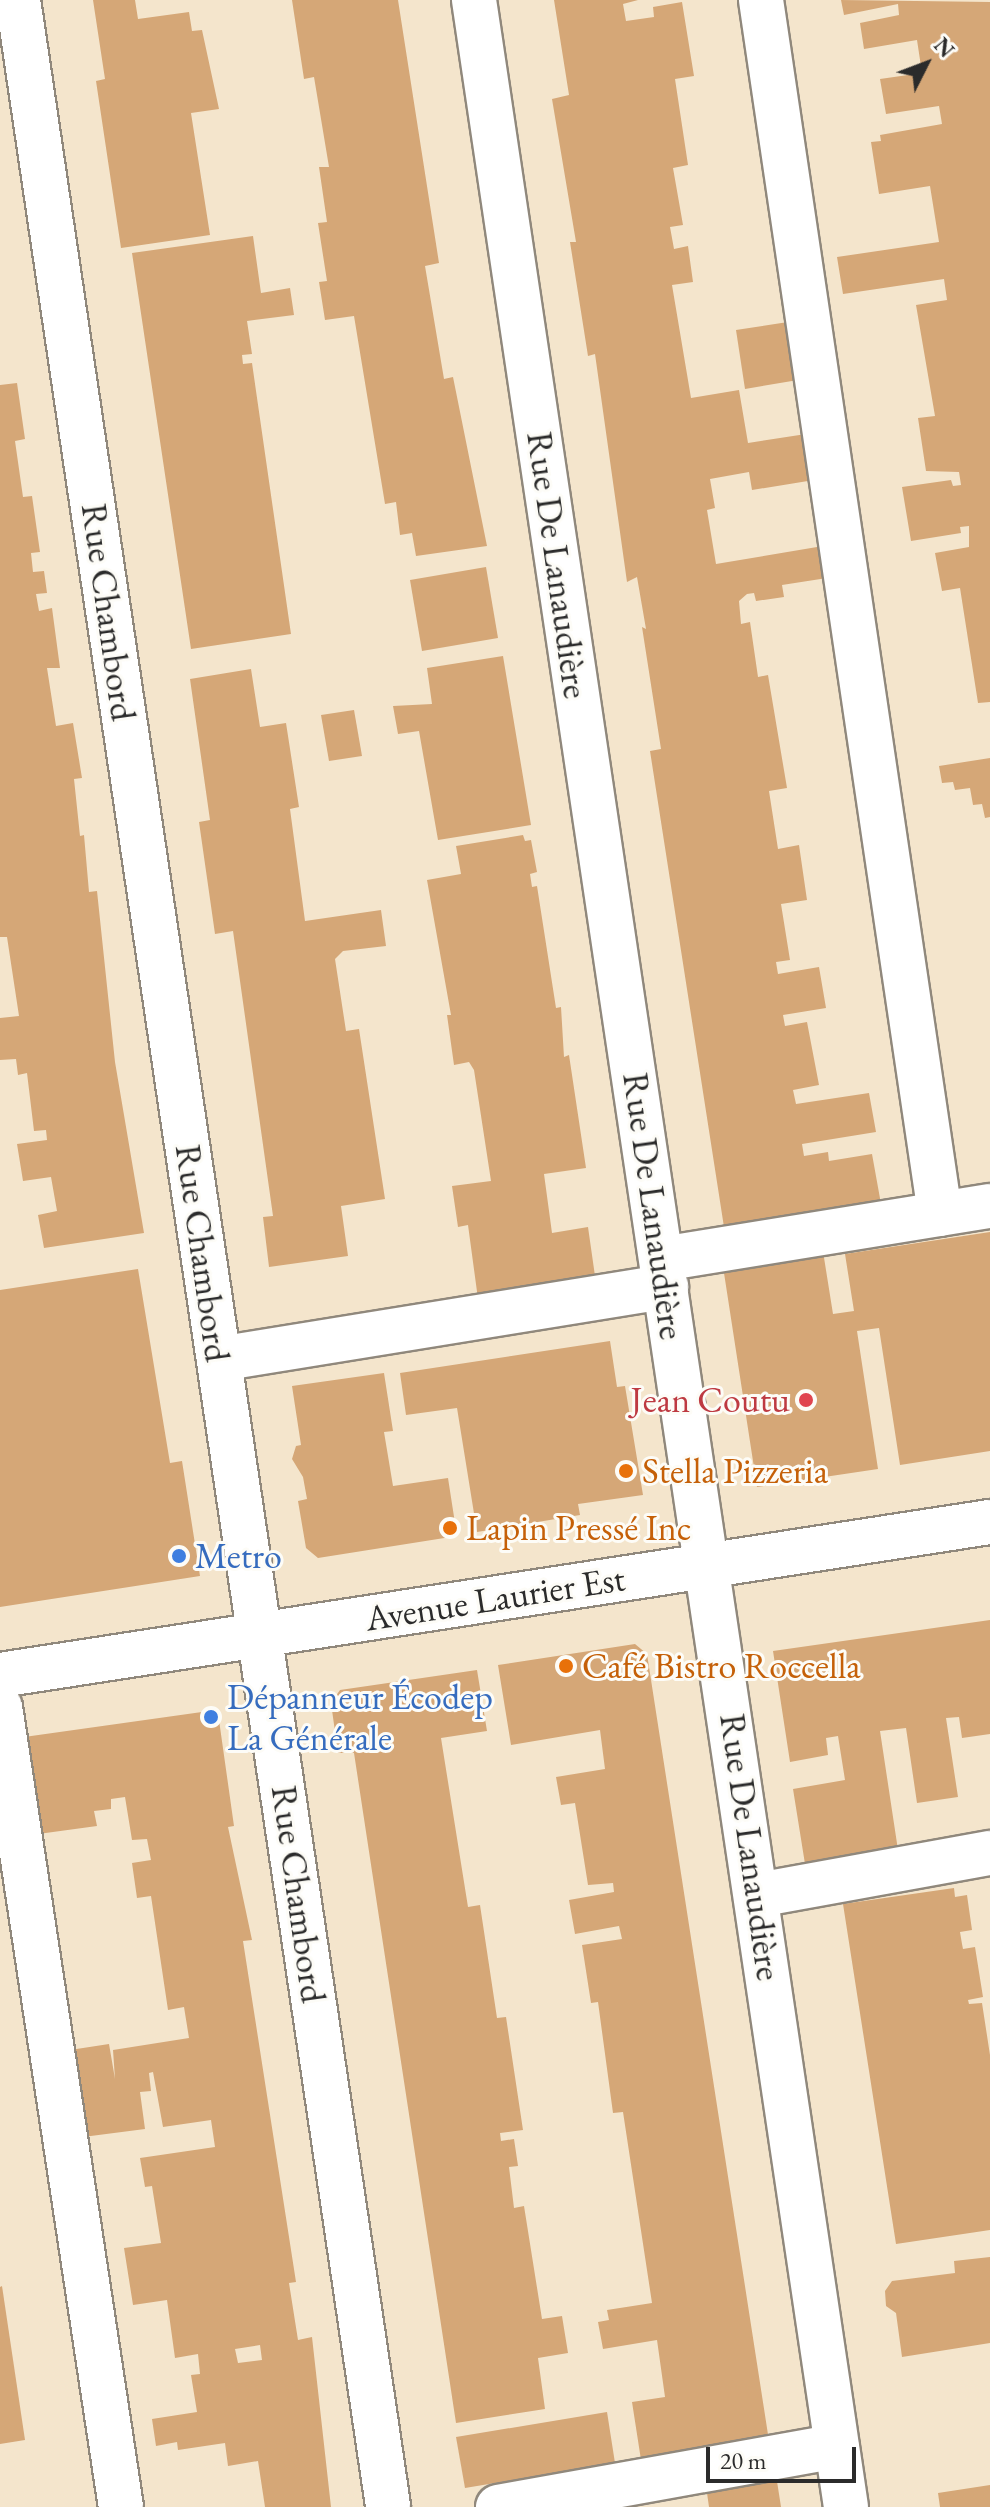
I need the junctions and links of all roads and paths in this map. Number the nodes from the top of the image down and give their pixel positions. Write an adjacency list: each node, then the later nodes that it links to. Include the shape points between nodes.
1 (18, 0): 7 (street, Rue Chambord)
2 (474, 0): 6 (street, Rue De Lanaudière)
3 (761, 0): 5 (street)
4 (990, 1206): 5 (street)
5 (940, 1214): 6 (street)
6 (664, 1273): 7 (street); 9 (street, Rue De Lanaudière)
7 (219, 1359): 10 (street, Rue Chambord)
8 (990, 1522): 9 (street, Avenue Laurier Est)
9 (707, 1564): 10 (street, Avenue Laurier Est); 14 (street, Rue De Lanaudière)
10 (260, 1636): 11 (street, Avenue Laurier Est); 17 (street, Rue Chambord)
11 (0, 1675)
12 (0, 1707): 16 (street)
13 (990, 1853): 14 (street)
14 (758, 1895): 15 (street, Rue De Lanaudière)
15 (837, 2446): 18 (street); 19 (street, Rue De Lanaudière)
16 (121, 2507)
17 (388, 2507)
18 (498, 2507)
19 (846, 2507)

